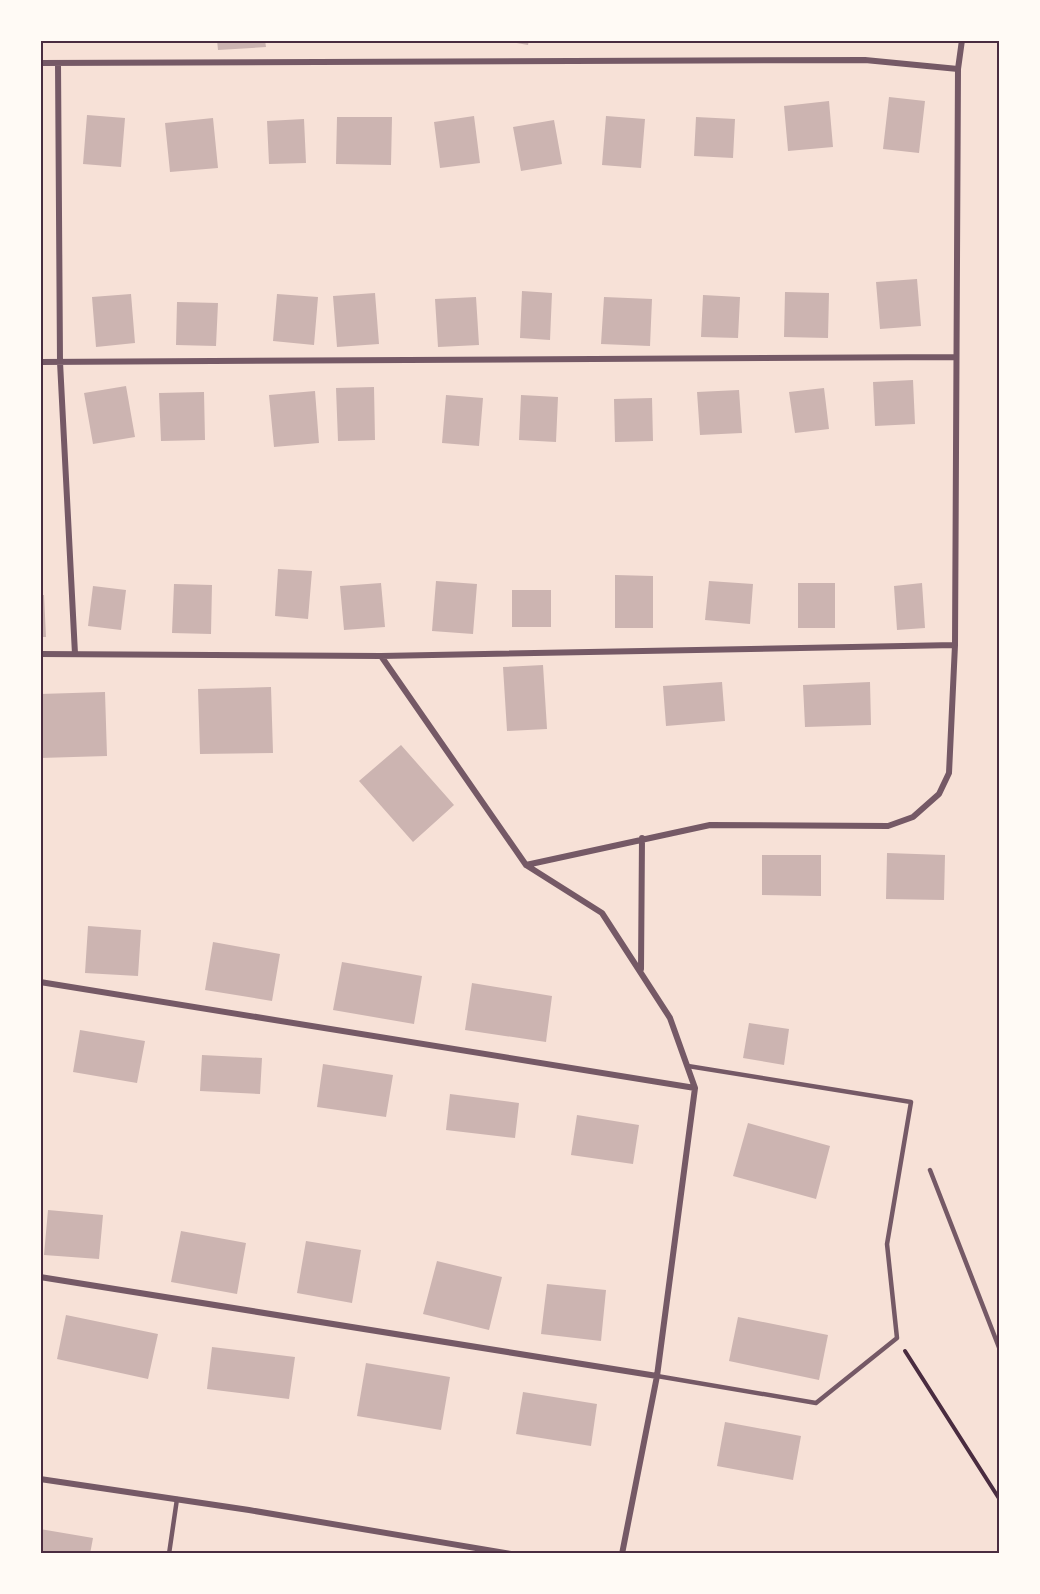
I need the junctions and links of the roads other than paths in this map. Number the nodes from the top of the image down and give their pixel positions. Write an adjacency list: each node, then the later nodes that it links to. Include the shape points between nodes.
1 (962, 40): 4 (street)
2 (40, 63): 3 (street)
3 (58, 63): 4 (street, via 865,60); 7 (street)
4 (958, 69): 5 (street)
5 (956, 357): 7 (street); 8 (street)
6 (40, 362): 7 (street)
7 (60, 362): 10 (street)
8 (955, 645): 11 (street); 12 (street, via 950,773 939,794 913,817 888,826 710,825)
9 (40, 654): 10 (street)
10 (75, 654): 11 (street)
11 (381, 656): 13 (street)
12 (642, 838): 13 (street); 14 (street)
13 (526, 866): 14 (street, via 602,913)
14 (641, 971): 16 (street, via 670,1018)
15 (40, 982): 17 (street)
16 (688, 1066): 17 (street); 21 (lane, via 911,1102 886,1244 897,1338 816,1403)
17 (695, 1088): 21 (street)
18 (930, 1170): 20 (lane)
19 (40, 1277): 21 (street)
20 (999, 1350)
21 (657, 1376): 26 (street)
22 (40, 1479): 23 (street)
23 (177, 1499): 24 (lane); 25 (street)
24 (169, 1554)
25 (511, 1554)
26 (622, 1554)

